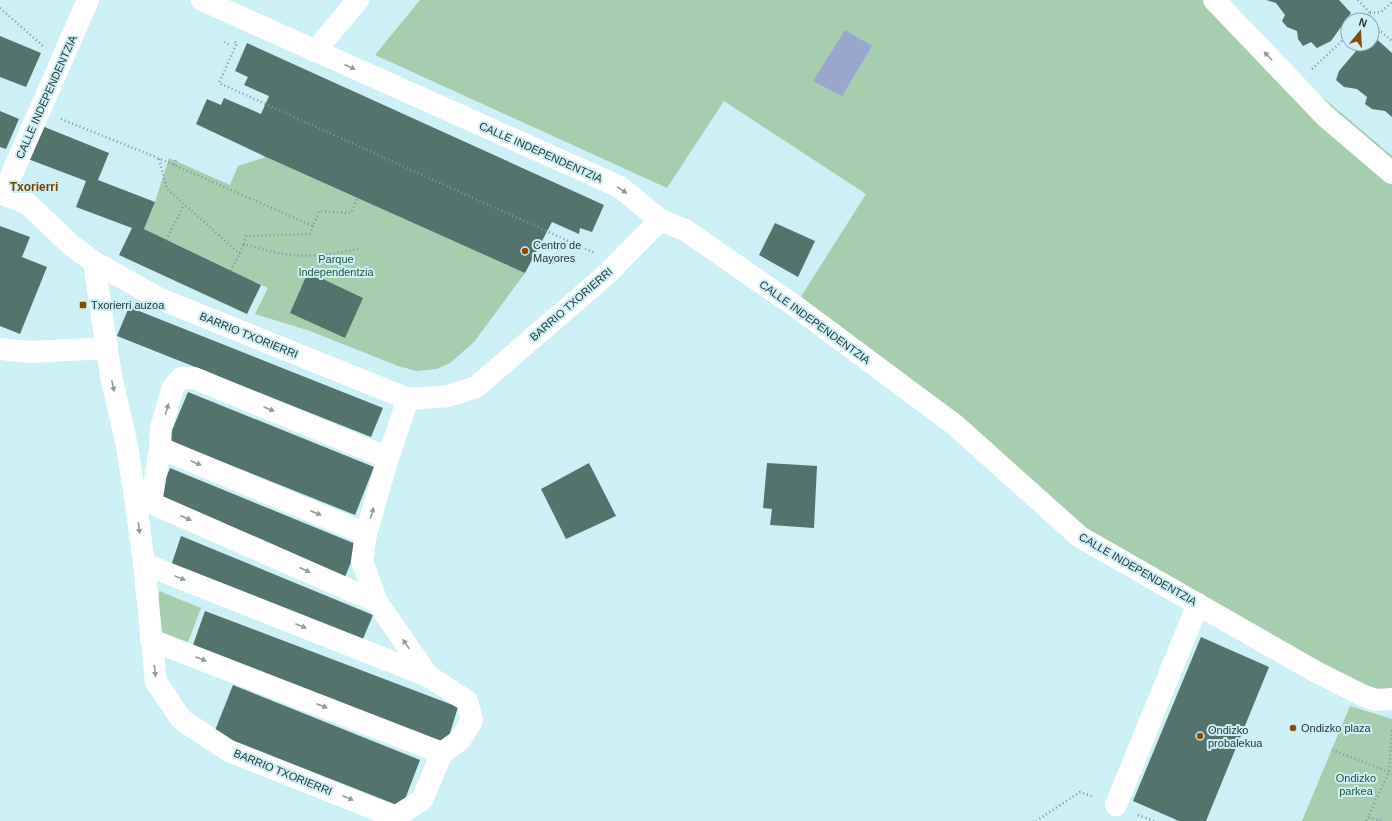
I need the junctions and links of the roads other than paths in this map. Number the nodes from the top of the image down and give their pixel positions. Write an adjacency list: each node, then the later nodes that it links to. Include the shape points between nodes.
1 (88, 0): 7 (street, CALLE INDEPENDENTZIA)
2 (202, 0): 5 (street, CALLE INDEPENDENTZIA)
3 (358, 0): 5 (street)
4 (1214, 0): 6 (street, one-way to 4, via 1326,116)
5 (315, 51): 8 (street, CALLE INDEPENDENTZIA, one-way to 8, via 620,187)
6 (1392, 173)
7 (2, 194): 9 (street, BARRIO TXORIERRI, via 28,204 71,245)
8 (660, 220): 12 (street, BARRIO TXORIERRI, via 618,263 476,386 448,396); 19 (street, CALLE INDEPENDENTZIA, via 685,230 796,306 949,421 1080,537)
9 (94, 262): 10 (street, BARRIO TXORIERRI); 12 (street, BARRIO TXORIERRI, via 158,298)
10 (107, 348): 11 (street, via 32,352); 15 (street, BARRIO TXORIERRI, one-way to 15, via 127,446)
11 (0, 349)
12 (408, 399): 14 (street)
13 (160, 448): 14 (street, BARRIO TXORIERRI, one-way to 14, via 162,428 173,387 181,378 194,378); 15 (street, BARRIO TXORIERRI); 16 (street, one-way to 16)
14 (388, 458): 16 (street, one-way to 14)
15 (143, 504): 17 (street, BARRIO TXORIERRI, one-way to 17); 18 (street, one-way to 18)
16 (366, 534): 18 (street, via 362,561)
17 (144, 564): 20 (street, BARRIO TXORIERRI); 21 (street, one-way to 21)
18 (377, 602): 21 (street, one-way to 18)
19 (1198, 604): 22 (street, CALLE INDEPENDENTZIA, via 1318,673 1364,696 1376,700); 24 (street)
20 (151, 640): 23 (street, one-way to 23); 23 (street, BARRIO TXORIERRI, one-way to 23, via 156,682 182,720 229,751 387,814 395,817 422,800)
21 (428, 676): 23 (street, via 467,701 472,720 460,740)
22 (1392, 699)
23 (442, 753)
24 (1116, 806)

